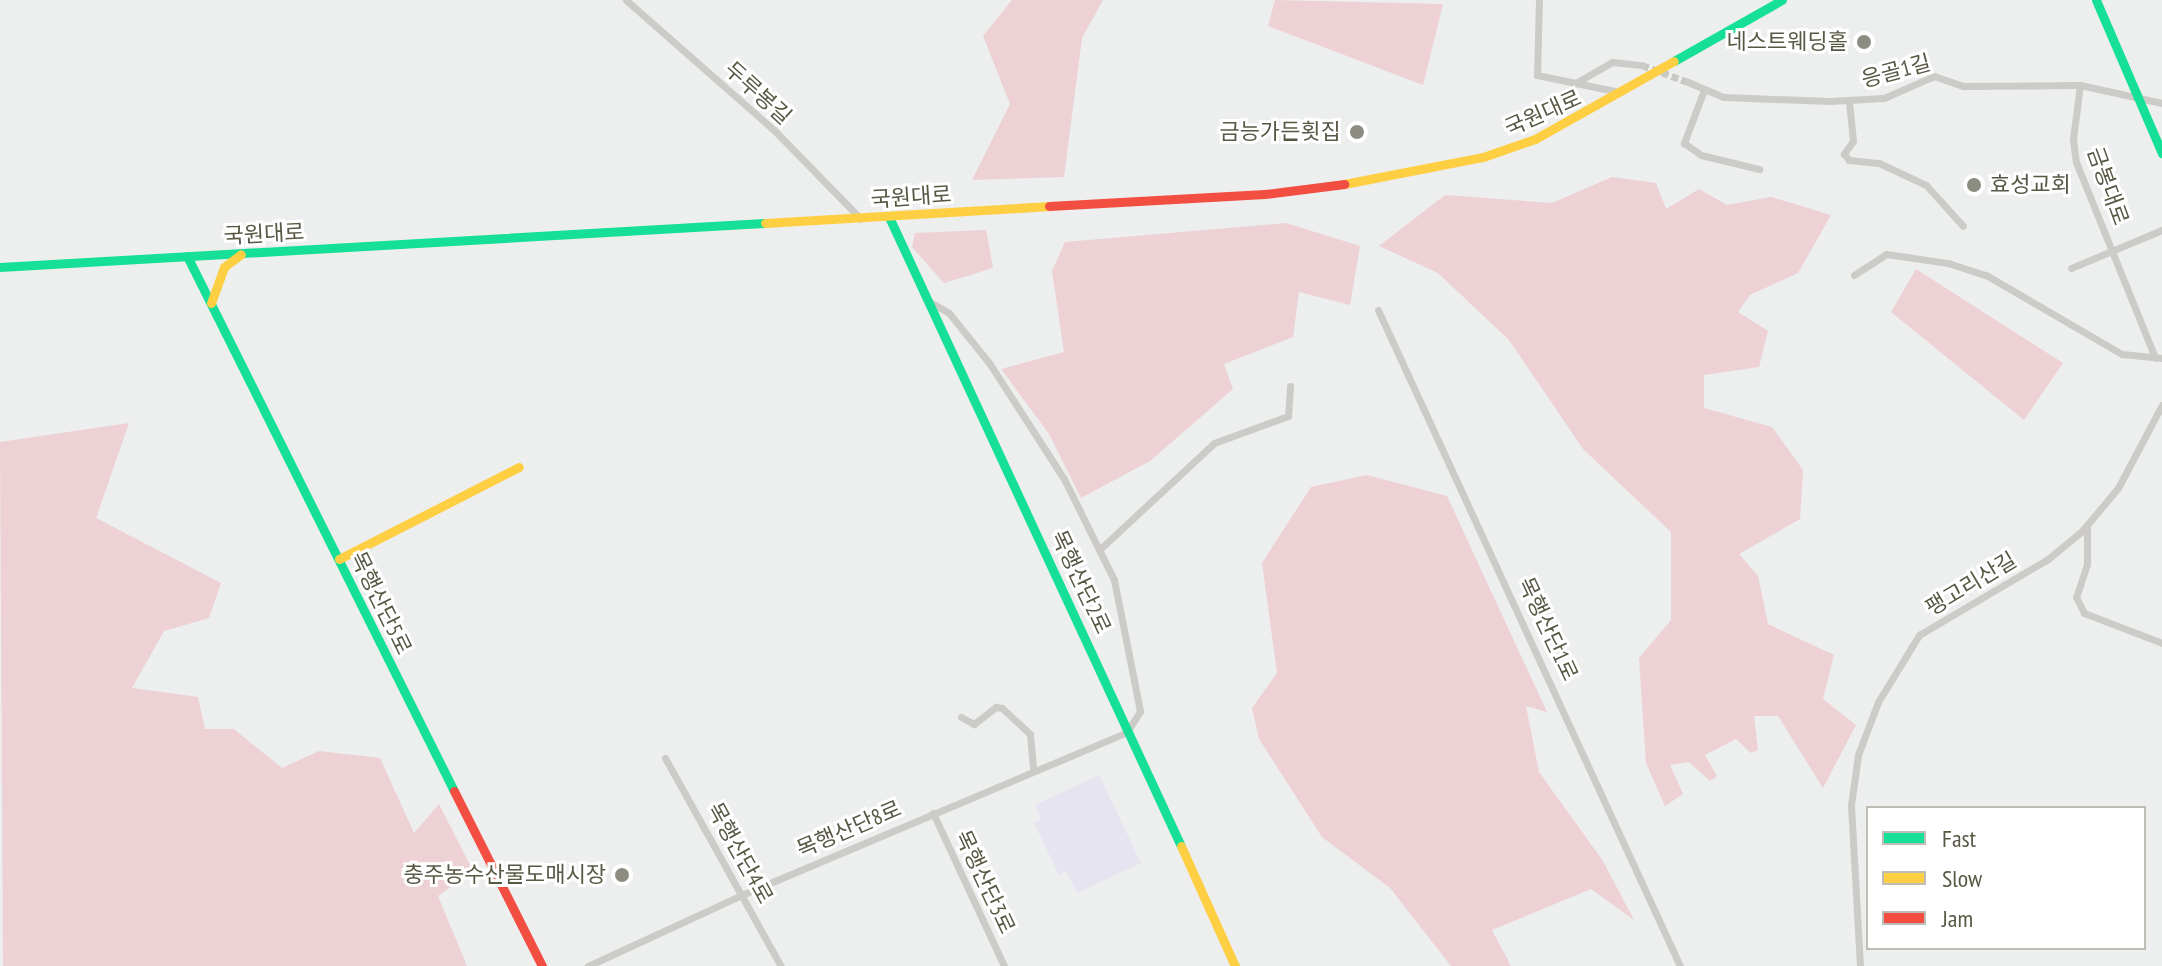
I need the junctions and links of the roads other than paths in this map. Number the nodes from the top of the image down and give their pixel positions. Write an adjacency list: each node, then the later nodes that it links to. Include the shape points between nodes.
1 (626, 0): 17 (street, 두루봉길, via 774,130)
2 (1539, 0): 7 (street, via 1537,75)
3 (1782, 0): 10 (street, 국원대로)
4 (2096, 0): 11 (street)
5 (1642, 65): 7 (street, via 1612,62)
6 (1688, 82): 9 (street, 응골1길)
7 (1574, 84): 10 (street)
8 (2080, 85): 11 (street, 응골1길); 12 (street, 응골1길, via 1963,86 1934,76 1884,98); 20 (street, 금봉대로, via 2076,162)
9 (1704, 90): 12 (street, 응골1길, via 1783,102); 15 (street, via 1684,143 1701,155)
10 (1625, 93): 16 (street, 국원대로, via 1535,139 1408,175 1265,194)
11 (2139, 97): 13 (street, 응골1길); 14 (street)
12 (1849, 101): 18 (street, via 1853,141 1844,154 1849,160 1879,163 1926,185)
13 (2162, 103)
14 (2162, 153)
15 (1759, 169)
16 (889, 217): 17 (street, 국원대로); 26 (street, 목행산단2로)
17 (861, 219): 21 (street, 국원대로)
18 (1963, 226)
19 (2162, 230): 20 (street, 금봉대로)
20 (2112, 250): 24 (street, 금봉대로); 29 (street, 금봉대로)
21 (241, 253): 22 (street, 국원대로); 27 (street, via 224,267)
22 (187, 256): 23 (street, 국원대로); 27 (street, 목행산단5로)
23 (0, 267)
24 (2071, 268)
25 (1854, 275): 29 (street, via 1886,254 1948,263 1986,275 2122,354)
26 (928, 301): 34 (street, via 949,313 1031,422); 38 (street, 목행산단2로, via 1084,628)
27 (211, 303): 35 (street, 목행산단5로)
28 (1378, 310): 48 (street, 목행산단1로)
29 (2158, 358)
30 (1290, 386): 34 (street, via 1288,416 1214,443)
31 (2162, 405): 33 (street, 팽고리산길, via 2118,488)
32 (519, 467): 35 (street)
33 (2087, 525): 36 (street, via 2087,564 2076,597 2084,613); 49 (street, 팽고리산길, via 2048,559 1919,635 1878,702 1858,755 1851,805)
34 (1099, 550): 38 (street, via 1114,580 1140,711)
35 (339, 559): 43 (street, 목행산단5로)
36 (2162, 643)
37 (961, 717): 40 (street, via 974,724 1002,708 1030,734)
38 (1127, 732): 40 (street, 목행산단8로); 47 (street, 목행산단2로)
39 (665, 758): 42 (street, 목행산단4로)
40 (1033, 769): 41 (street, 목행산단8로)
41 (933, 813): 42 (street, 목행산단8로); 46 (street, 목행산단3로)
42 (744, 894): 44 (street, 목행산단8로); 45 (street, 목행산단4로)
43 (542, 966)
44 (588, 966)
45 (781, 966)
46 (1004, 966)
47 (1235, 966)
48 (1680, 966)
49 (1860, 966)

